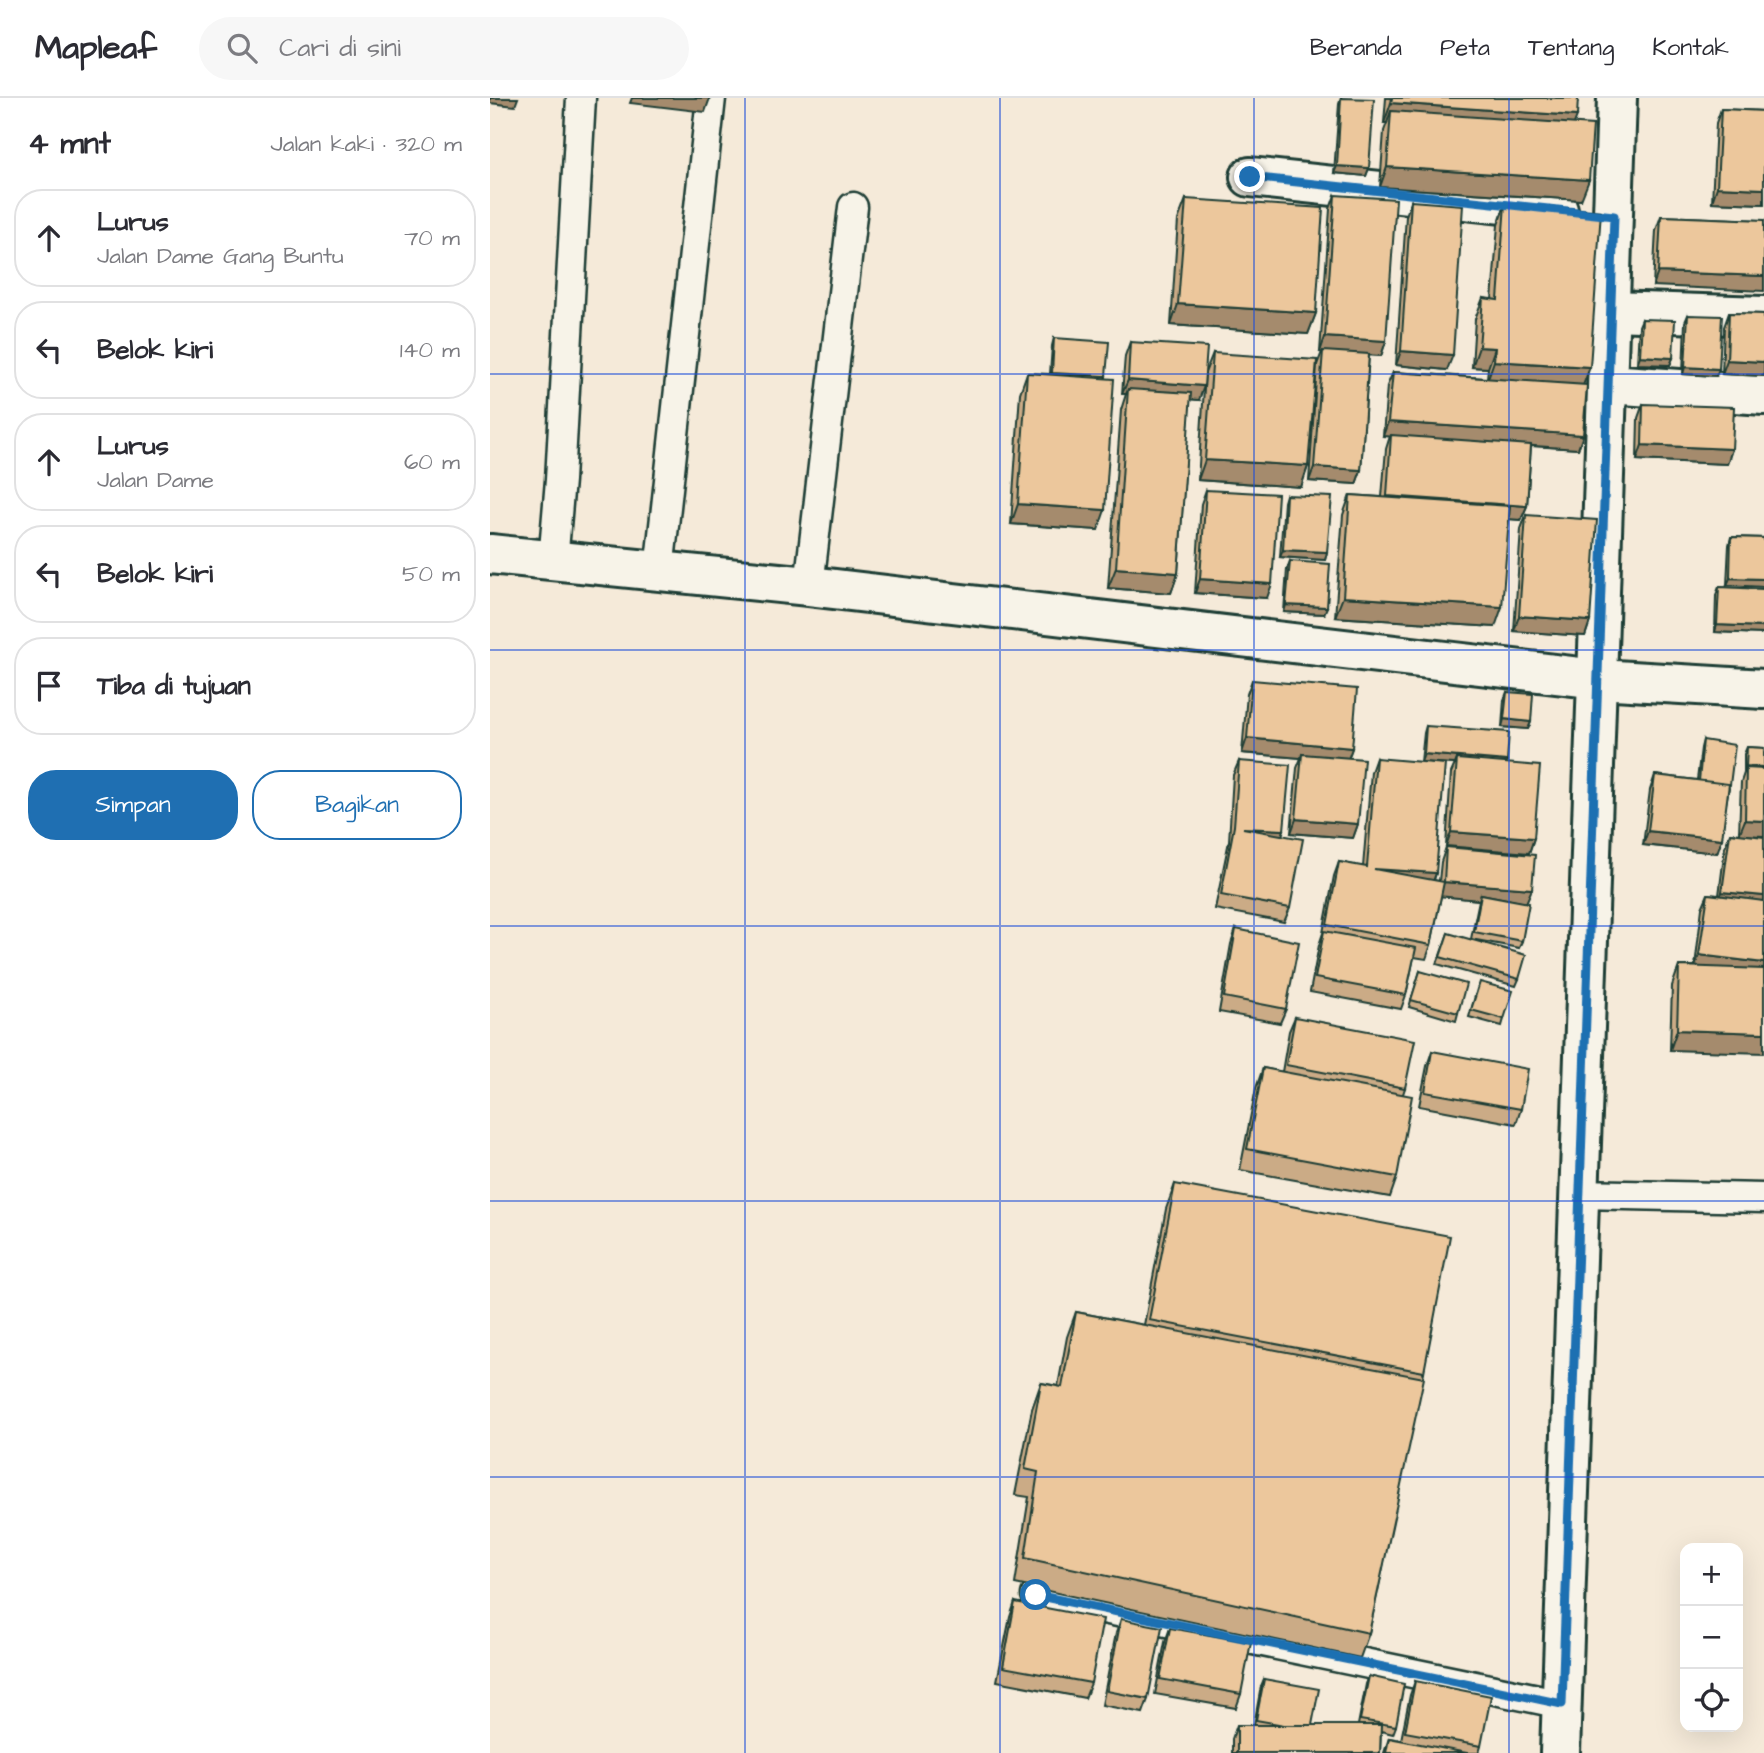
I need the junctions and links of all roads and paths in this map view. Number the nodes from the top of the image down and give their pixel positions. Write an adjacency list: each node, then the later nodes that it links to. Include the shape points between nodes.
1 (581, 98): 12 (lane)
2 (711, 98): 13 (lane)
3 (1617, 98): 6 (street)
4 (1250, 177): 6 (street)
5 (853, 207): 14 (lane)
6 (1614, 216): 7 (street)
7 (1610, 312): 8 (street); 9 (street)
8 (1764, 316)
9 (1609, 383): 10 (street); 15 (street)
10 (1764, 395)
11 (490, 554): 12 (street)
12 (553, 562): 13 (street)
13 (659, 571): 14 (street)
14 (809, 586): 15 (street)
15 (1598, 679): 16 (street); 17 (street)
16 (1764, 689)
17 (1579, 1194): 18 (lane); 20 (street)
18 (1764, 1198)
19 (1036, 1595): 20 (lane)
20 (1562, 1704): 21 (street)
21 (1560, 1753)

